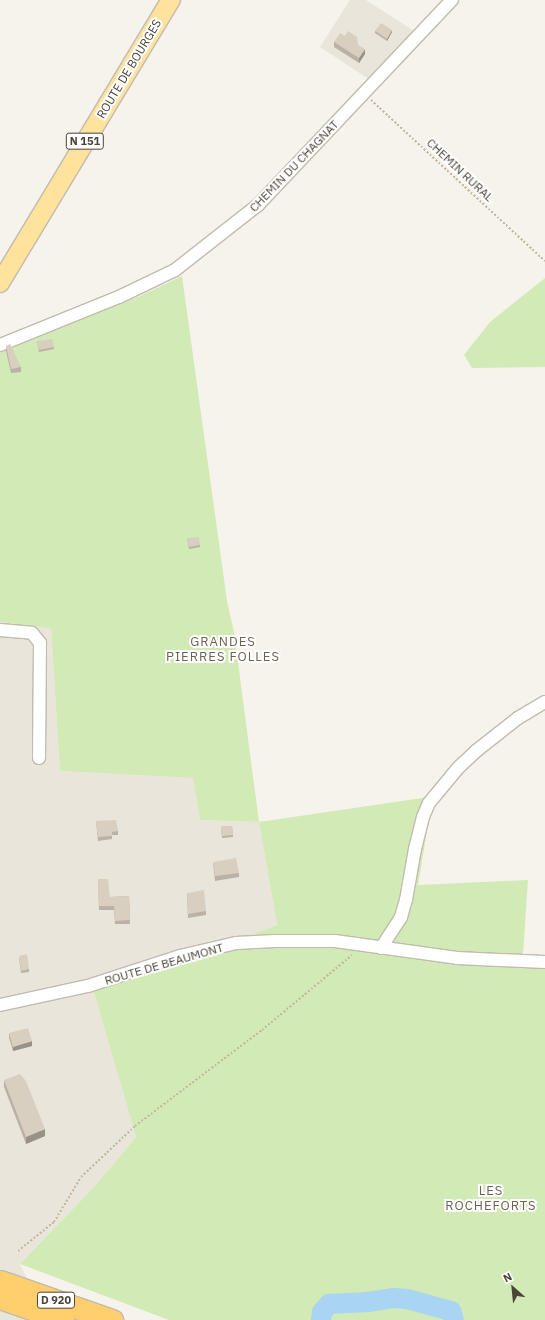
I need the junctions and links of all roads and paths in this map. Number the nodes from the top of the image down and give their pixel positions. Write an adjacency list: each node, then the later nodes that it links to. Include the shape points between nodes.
1 (170, 0): 5 (main road, ROUTE DE BOURGES / N 151)
2 (452, 0): 3 (street, CHEMIN DU CHAGNAT)
3 (363, 93): 4 (path, CHEMIN RURAL); 6 (street, CHEMIN DU CHAGNAT, via 258,206 176,270 119,297)
4 (545, 261)
5 (0, 282)
6 (0, 345)
7 (0, 630): 9 (street, via 32,633 40,643)
8 (545, 702): 11 (street, via 518,718 476,751 429,803 415,849 401,917)
9 (39, 758)
10 (364, 946): 11 (street, ROUTE DE BEAUMONT); 13 (street, ROUTE DE BEAUMONT, via 335,941 236,943 180,956 88,986); 14 (path, via 262,1030 135,1126 81,1177 54,1222)
11 (381, 948): 12 (street, ROUTE DE BEAUMONT, via 457,958)
12 (545, 962)
13 (0, 1005)
14 (18, 1251)
15 (0, 1281): 18 (highway, D 920)
16 (0, 1298): 17 (highway, D 920)
17 (63, 1320)
18 (112, 1320)

